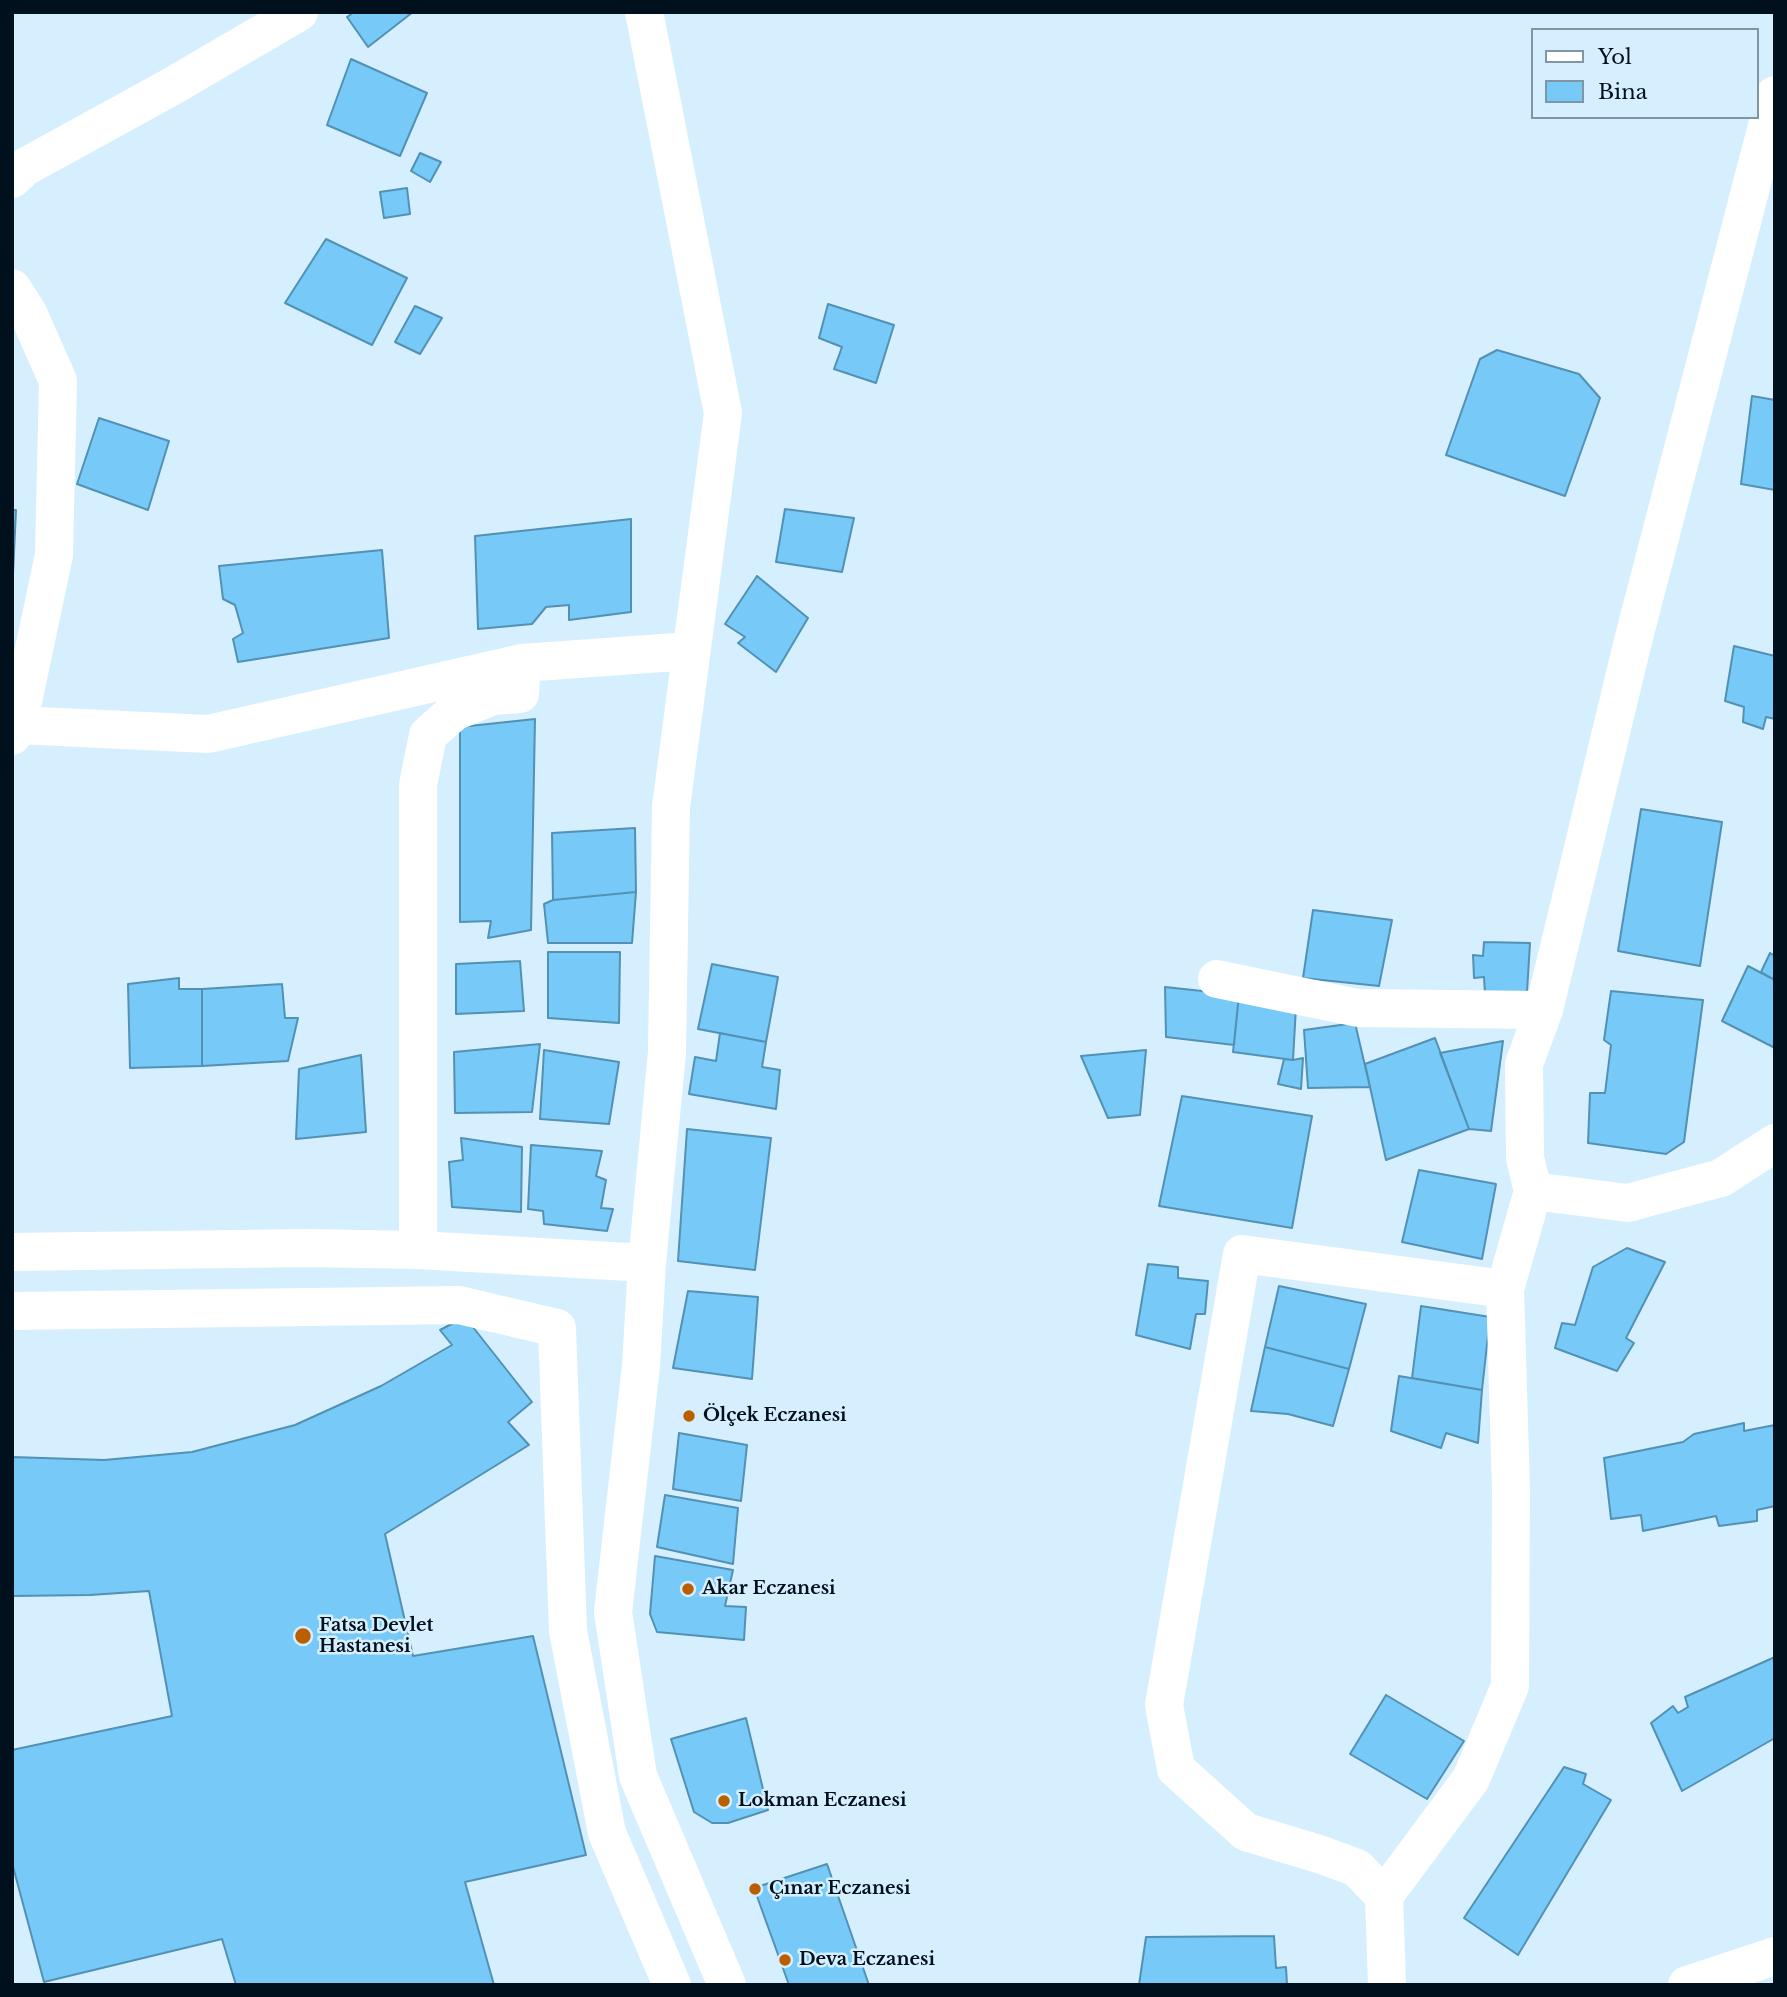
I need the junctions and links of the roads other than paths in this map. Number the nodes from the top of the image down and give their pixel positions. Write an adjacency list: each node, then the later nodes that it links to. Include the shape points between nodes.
1 (299, 12): 4 (street, via 25,167)
2 (644, 12): 6 (street, via 723,413)
3 (1775, 95): 10 (street, via 1633,640)
4 (12, 179)
5 (12, 288): 8 (street, via 58,381 54,555)
6 (690, 652): 7 (street); 15 (street, via 671,807 667,1052)
7 (522, 663): 8 (street, via 208,734); 13 (street, via 520,694 493,696 454,712 428,735 418,785)
8 (15, 730)
9 (1217, 979): 10 (street, via 1358,1008)
10 (1544, 1010): 12 (street, via 1524,1063 1525,1158)
11 (1775, 1143): 12 (street, via 1721,1178 1628,1203)
12 (1533, 1191): 16 (street)
13 (418, 1250): 14 (street); 15 (street)
14 (12, 1252)
15 (647, 1263): 21 (street, via 641,1366 612,1612 638,1776)
16 (1505, 1289): 18 (street, via 1510,1686 1471,1779); 18 (street, via 1242,1254 1164,1705 1176,1769 1246,1832 1357,1868)
17 (12, 1311): 20 (street, via 460,1305 557,1328 568,1631 607,1833)
18 (1384, 1896): 22 (street)
19 (1775, 1956): 23 (street)
20 (672, 1985)
21 (727, 1985)
22 (1387, 1985)
23 (1687, 1985)

